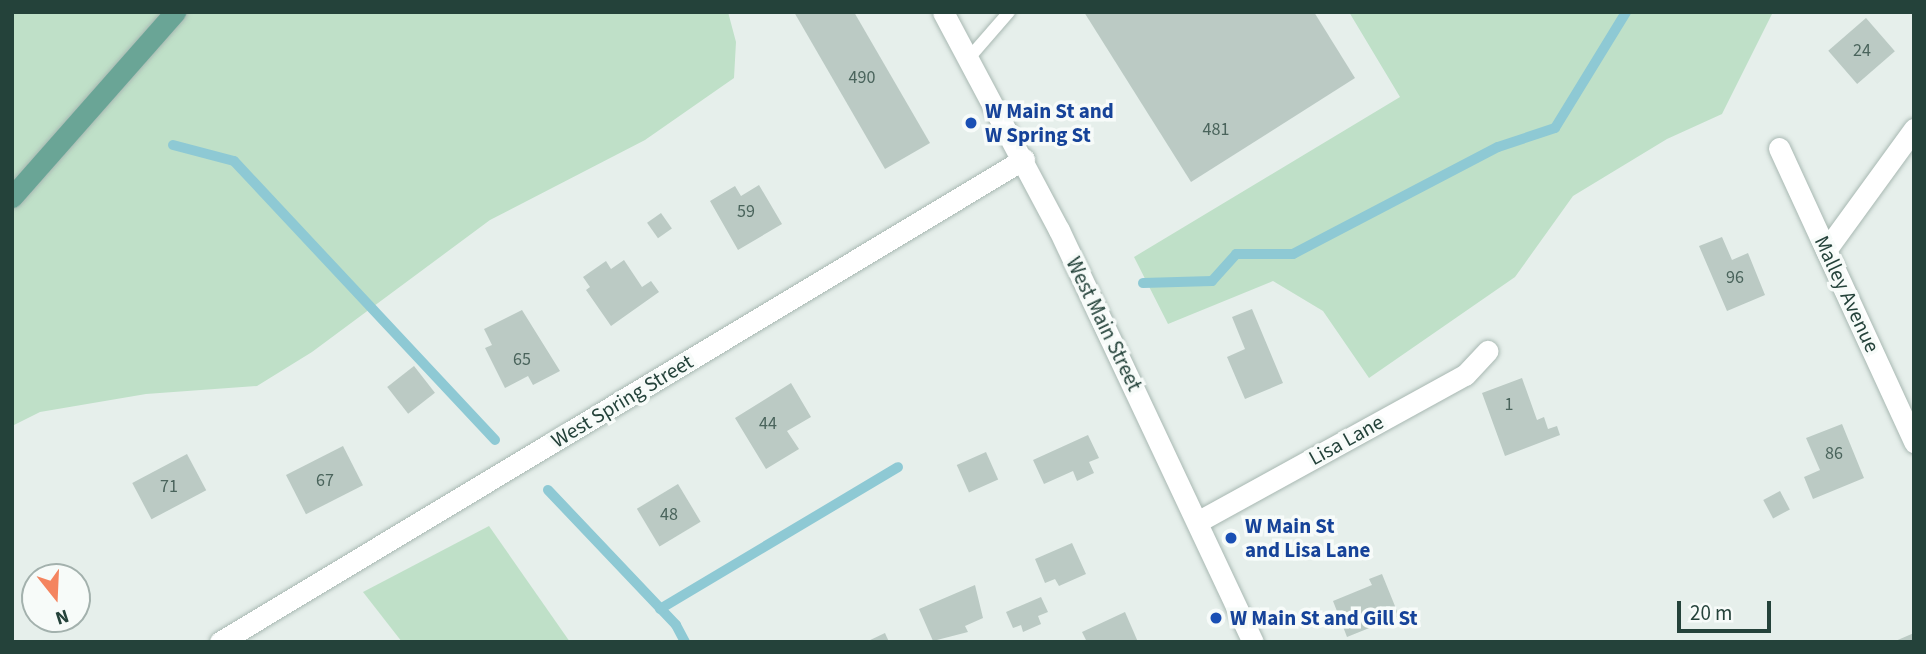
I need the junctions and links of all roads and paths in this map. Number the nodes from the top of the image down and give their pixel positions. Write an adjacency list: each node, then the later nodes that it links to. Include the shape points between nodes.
1 (175, 12): 8 (main road)
2 (943, 12): 4 (street, West Main Street)
3 (1009, 12): 4 (lane)
4 (969, 58): 7 (street, West Main Street)
5 (1914, 129): 9 (street)
6 (1779, 148): 9 (street, Malley Avenue)
7 (1024, 159): 12 (street, West Main Street); 13 (street, West Spring Street)
8 (12, 197)
9 (1826, 250): 11 (street, Malley Avenue)
10 (1488, 351): 12 (street, Lisa Lane, via 1465,375)
11 (1914, 442)
12 (1199, 521): 14 (street, West Main Street)
13 (220, 642)
14 (1253, 642)

